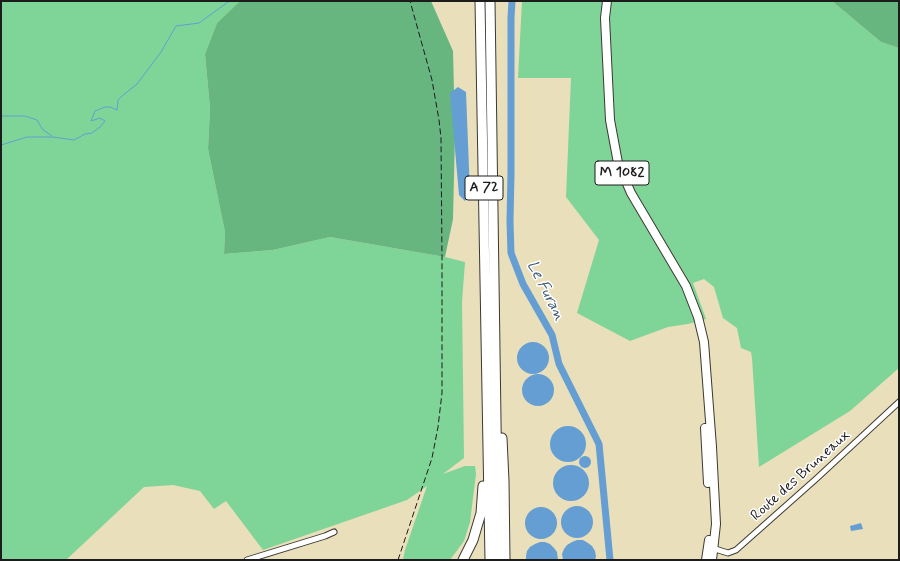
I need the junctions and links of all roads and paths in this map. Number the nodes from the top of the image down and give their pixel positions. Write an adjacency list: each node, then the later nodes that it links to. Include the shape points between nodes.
1 (480, 1): 6 (highway, A 72)
2 (490, 1): 4 (highway, A 72)
3 (607, 1): 9 (main road, M 1082, via 605,18 610,120 618,163 631,193 686,286 700,328)
4 (495, 367): 7 (highway, via 500,380); 13 (highway, A 72)
5 (899, 402): 9 (street, Route des Bruneaux, via 736,550 728,553)
6 (488, 454): 11 (highway, via 484,462 481,514 473,540); 12 (highway, A 72)
7 (504, 481): 14 (highway); 15 (highway)
8 (334, 532): 10 (street)
9 (711, 547): 16 (main road, M 1082); 17 (main road, M 1082)
10 (247, 560)
11 (463, 560)
12 (490, 560)
13 (498, 560)
14 (505, 560)
15 (510, 560)
16 (706, 560)
17 (712, 560)

